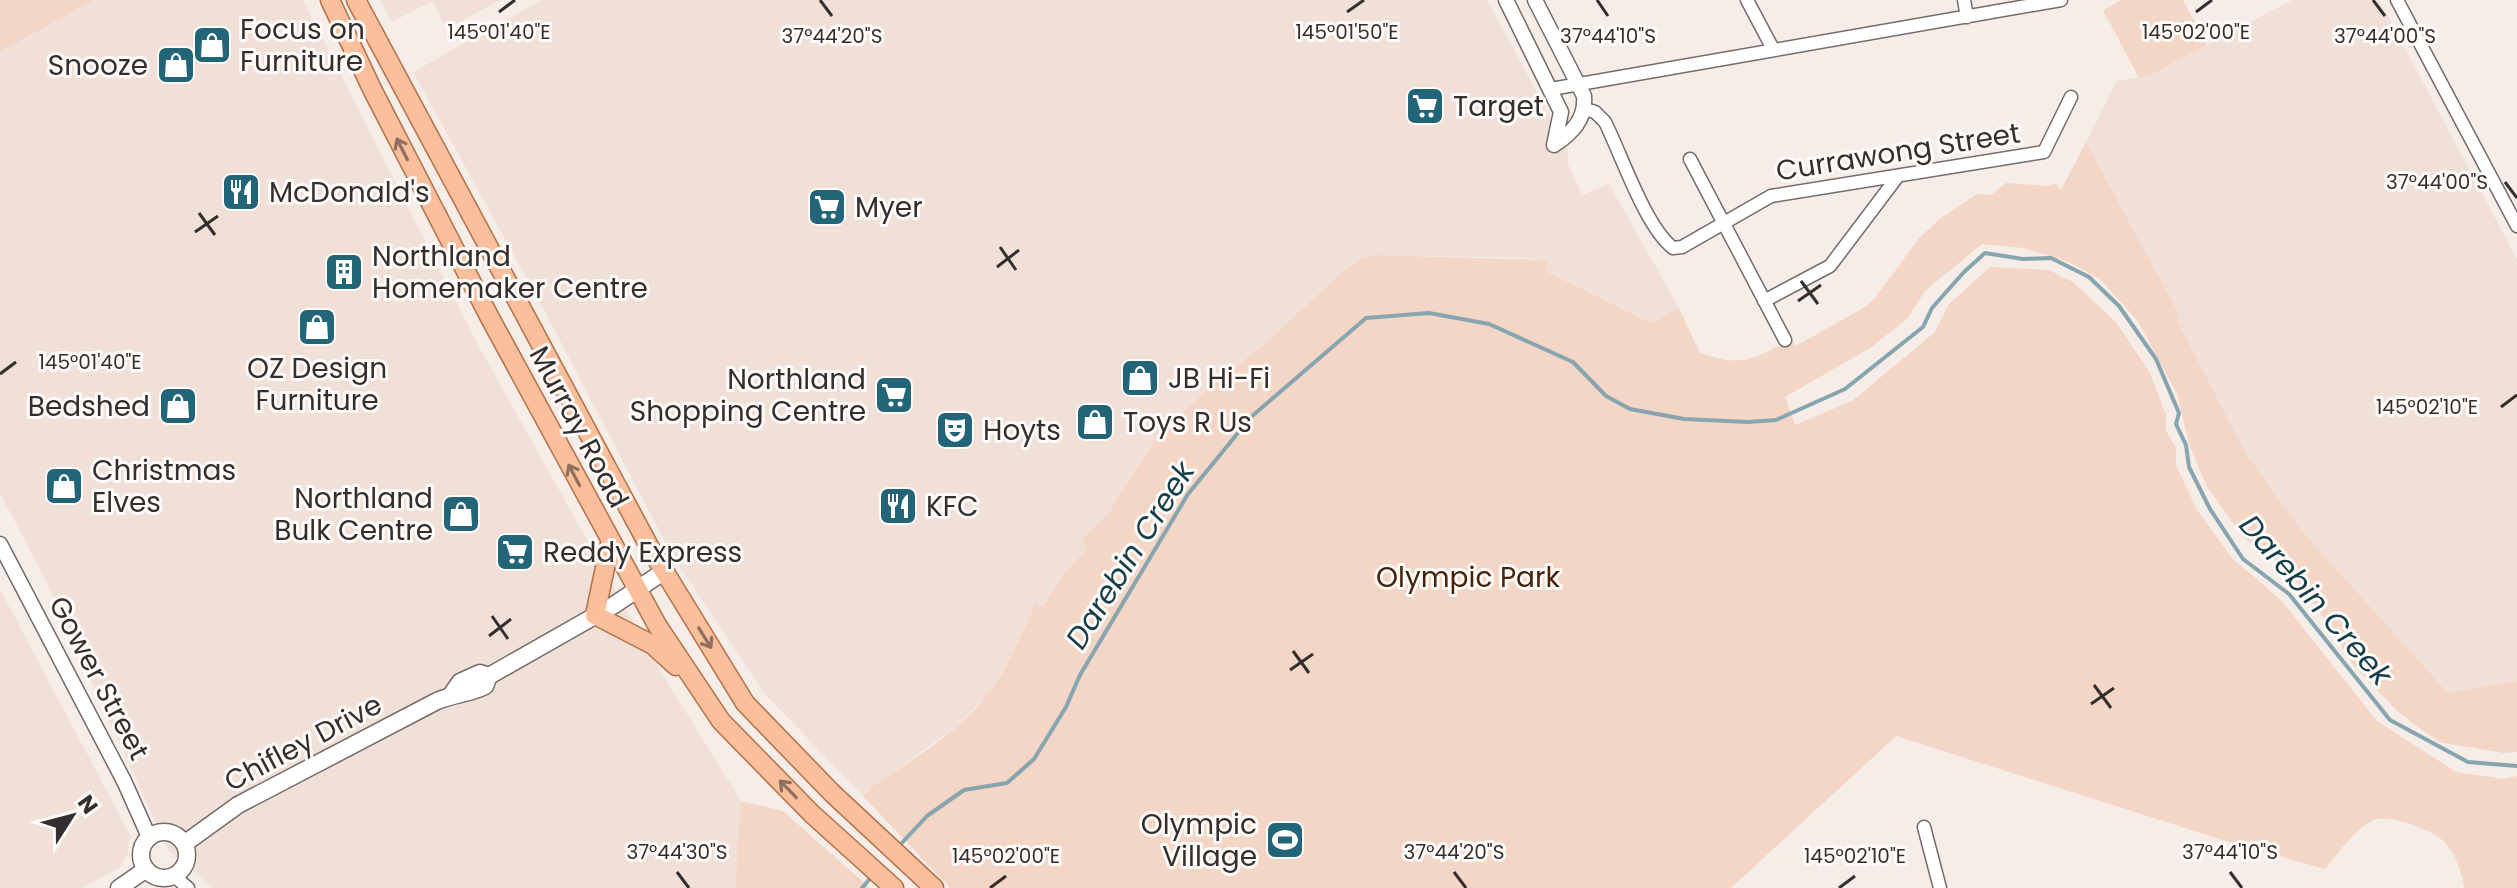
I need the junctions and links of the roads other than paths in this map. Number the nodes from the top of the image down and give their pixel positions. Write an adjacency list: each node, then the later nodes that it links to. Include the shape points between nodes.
1 (330, 0): 14 (main road, Murray Road)
2 (356, 0): 12 (main road, Murray Road)
3 (1506, 0): 10 (street)
4 (1747, 0): 11 (street)
5 (1964, 0): 9 (street)
6 (2061, 0): 9 (street)
7 (2397, 0): 21 (street)
8 (1538, 6): 10 (street); 13 (street)
9 (1967, 17): 11 (street)
10 (1525, 38): 15 (street)
11 (1773, 49): 13 (street)
12 (399, 75): 14 (main road); 26 (main road, Murray Road)
13 (1578, 84): 15 (street); 17 (street)
14 (372, 89): 25 (main road, Murray Road, one-way to 14)
15 (1554, 95): 17 (street); 17 (street, via 1561,120 1554,145 1576,128)
16 (2071, 97): 19 (street, Currawong Street, via 2044,152)
17 (1585, 109): 20 (street, Currawong Street, via 1605,122 1649,215 1673,248)
18 (1690, 159): 20 (street)
19 (1898, 176): 20 (street, Currawong Street, via 1771,196); 22 (street, via 1830,266)
20 (1723, 223): 22 (street)
21 (2517, 226)
22 (1764, 301): 23 (street)
23 (1785, 340)
24 (0, 544): 33 (street, Gower Street)
25 (610, 544): 27 (main road, Murray Road); 28 (main road)
26 (663, 572): 27 (main road, Chifley Drive); 30 (main road, Murray Road, one-way to 30, via 745,703)
27 (637, 590): 28 (main road, Chifley Drive); 29 (main road, Murray Road)
28 (595, 615): 29 (main road, via 653,645); 34 (main road, Chifley Drive, via 489,676 485,686 468,695 451,695 238,805)
29 (696, 683): 31 (main road, Murray Road, one-way to 29, via 721,721)
30 (832, 793): 31 (main road); 37 (main road, Murray Road)
31 (812, 814): 40 (main road, Murray Road)
32 (1924, 827): 41 (street)
33 (149, 837): 34 (main road, via 171,833); 35 (main road, via 140,855)
34 (184, 844): 36 (main road, via 187,860)
35 (145, 870): 36 (main road, via 156,877); 38 (main road)
36 (174, 876): 39 (street)
37 (931, 885)
38 (119, 888)
39 (188, 888)
40 (894, 888)
41 (1941, 888)

